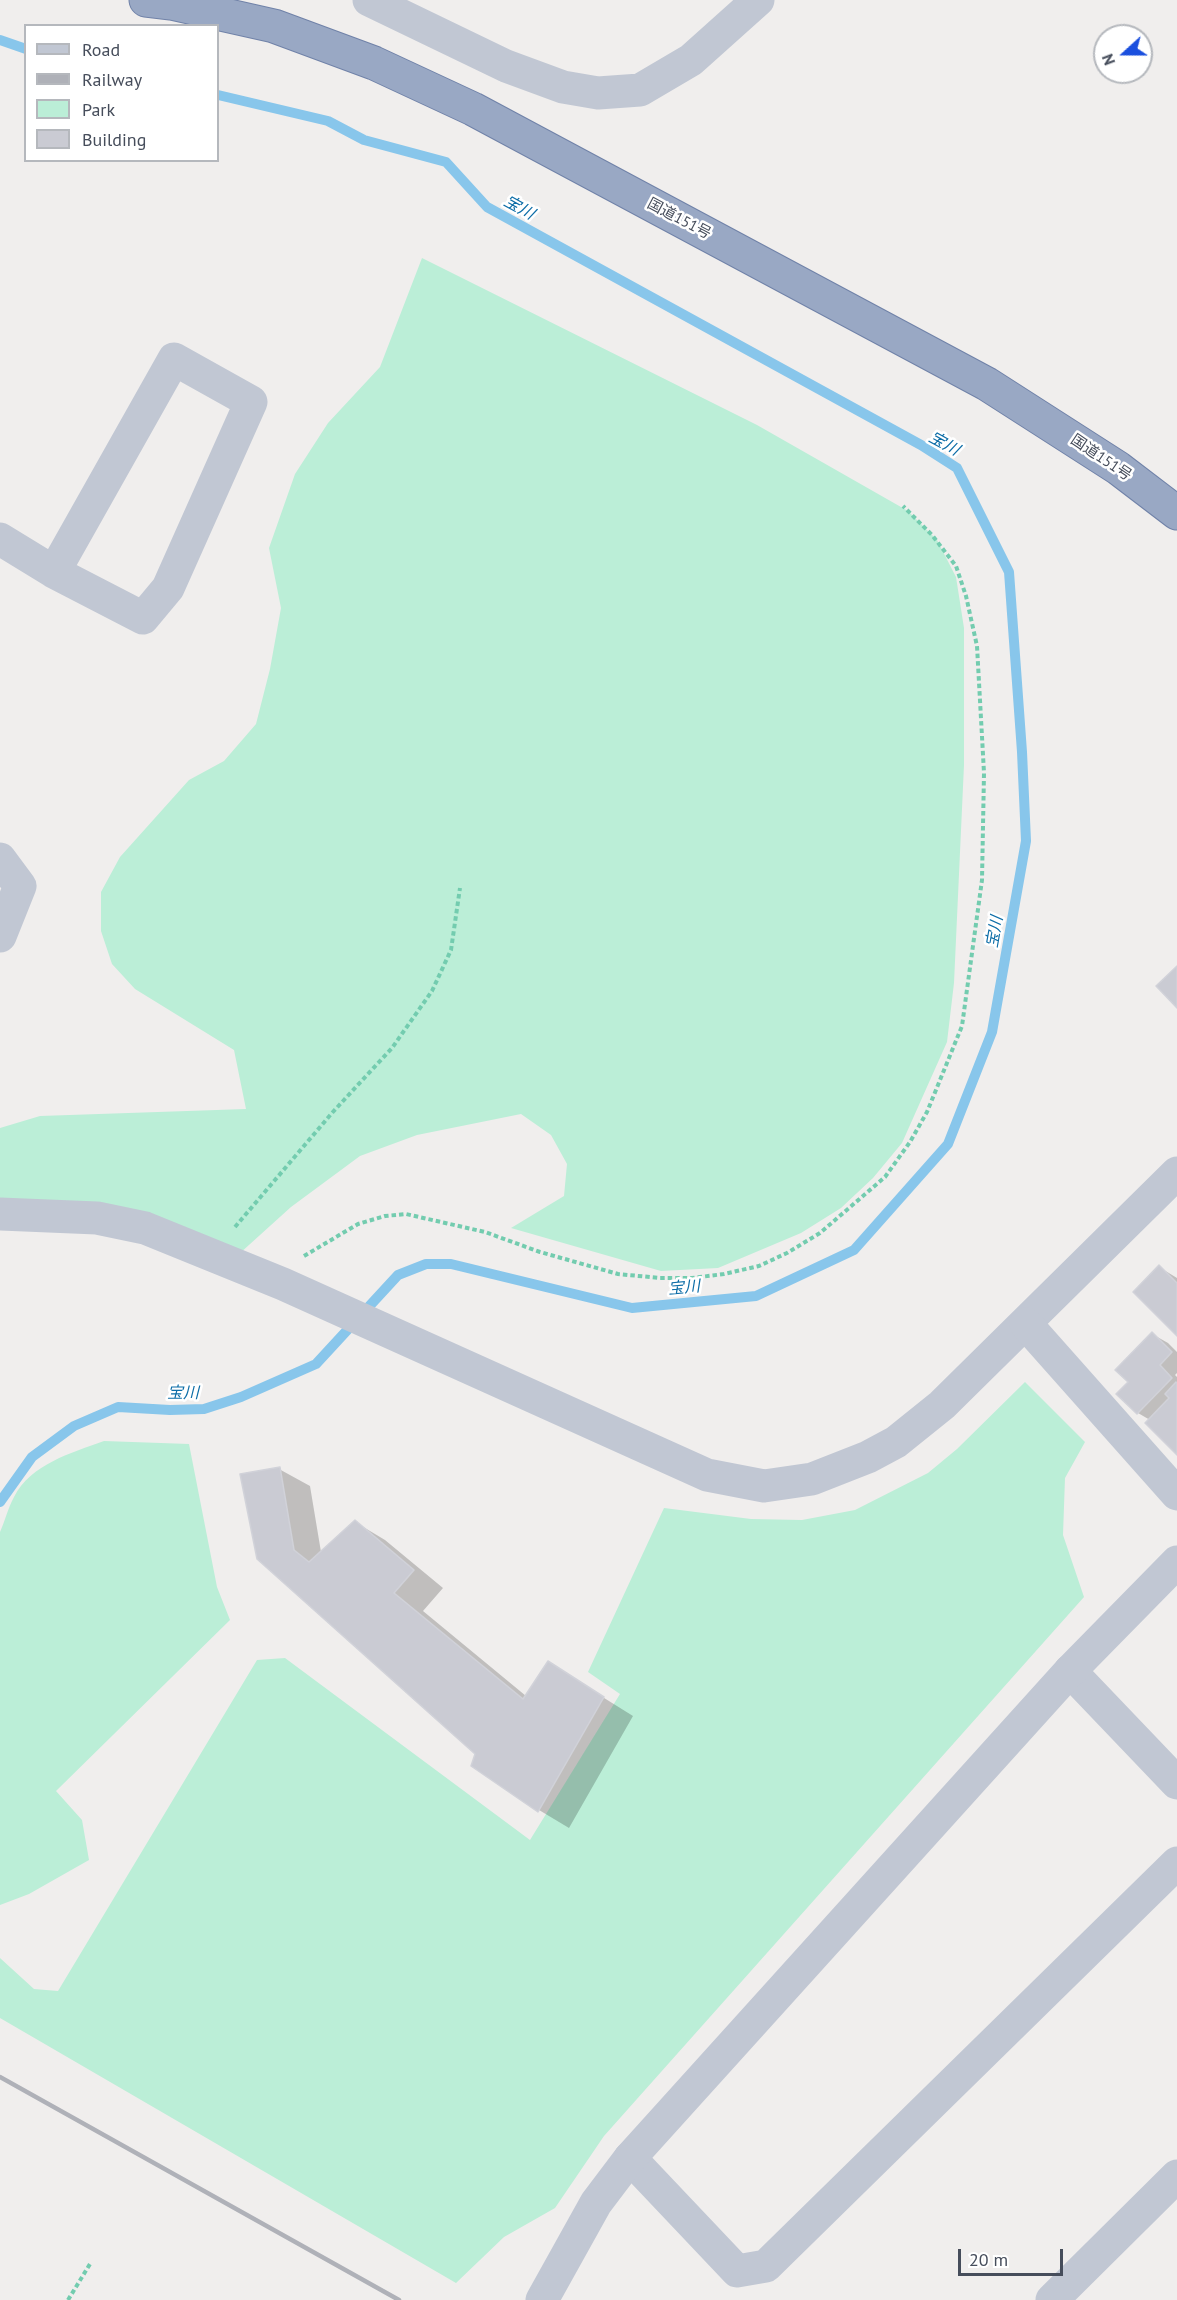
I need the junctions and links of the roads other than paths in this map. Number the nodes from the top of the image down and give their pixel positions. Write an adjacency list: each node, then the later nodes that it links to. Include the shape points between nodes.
1 (146, 0): 4 (highway, 国道151号, via 274,26 374,63 473,109 987,384 1118,468)
2 (369, 0): 3 (street, via 506,66 563,87 598,93 640,90 691,60)
3 (758, 0)
4 (1177, 513)
5 (0, 539): 6 (street)
6 (54, 572): 6 (street, via 143,618 168,588 250,402 174,359)
7 (0, 859): 8 (street, via 21,886)
8 (0, 936)
9 (1177, 1173): 11 (street)
10 (0, 1214): 11 (street, via 97,1218 146,1228 291,1287 707,1475 764,1486 812,1479 897,1442 942,1406)
11 (1026, 1324): 12 (street)
12 (1177, 1494)
13 (1177, 1562): 14 (street)
14 (1070, 1671): 15 (street); 17 (street)
15 (1177, 1783)
16 (1177, 1863): 17 (street, via 766,2266 737,2271)
17 (630, 2158): 19 (street, via 596,2202)
18 (1177, 2175): 20 (street)
19 (542, 2300)
20 (1052, 2300)

